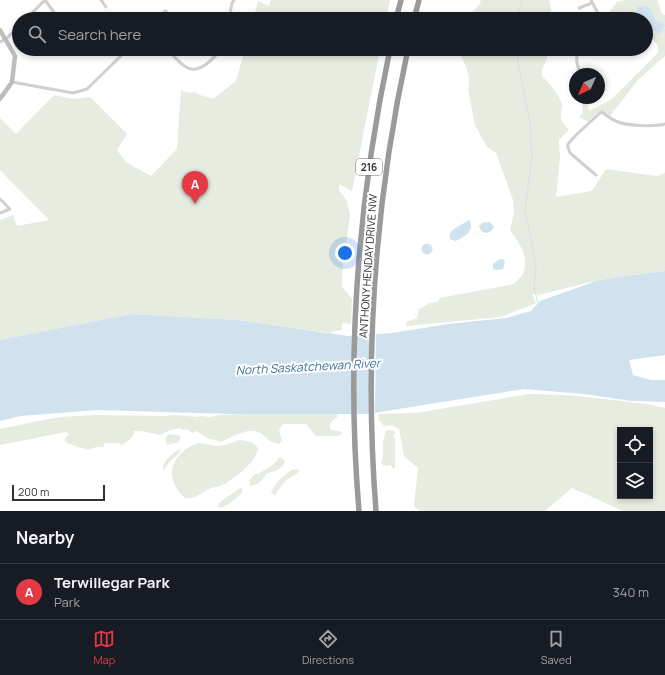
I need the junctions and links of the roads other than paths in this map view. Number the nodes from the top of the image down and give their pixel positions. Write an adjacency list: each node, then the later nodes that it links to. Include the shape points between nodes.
1 (101, 0): 6 (street)
2 (234, 0): 10 (street)
3 (401, 0): 11 (highway)
4 (419, 0): 12 (highway)
5 (592, 2): 7 (street); 13 (street)
6 (106, 7)
7 (579, 8)
8 (33, 12): 9 (street, via 45,0)
9 (54, 12)
10 (230, 12)
11 (398, 12)
12 (416, 12)
13 (597, 12)
14 (0, 30): 16 (street)
15 (12, 33): 16 (street)
16 (6, 39): 17 (street); 18 (street)
17 (0, 42)
18 (12, 50)
19 (15, 56): 27 (street)
20 (121, 56): 27 (street, via 87,89 73,93)
21 (175, 56): 22 (street, via 187,68 195,69)
22 (215, 56)
23 (389, 56): 33 (highway, ANTHONY HENDAY DRIVE NW / 216, via 371,151 357,286 354,377)
24 (407, 56): 34 (highway, ANTHONY HENDAY DRIVE NW / 216, via 388,161 375,285 372,376)
25 (577, 56): 26 (street)
26 (578, 68)
27 (12, 82): 28 (street)
28 (0, 99)
29 (665, 124): 30 (street, via 656,126 620,123 602,112 568,144 570,153)
30 (596, 175)
31 (0, 199): 32 (street, via 10,209)
32 (0, 213)
33 (359, 511)
34 (376, 511)

